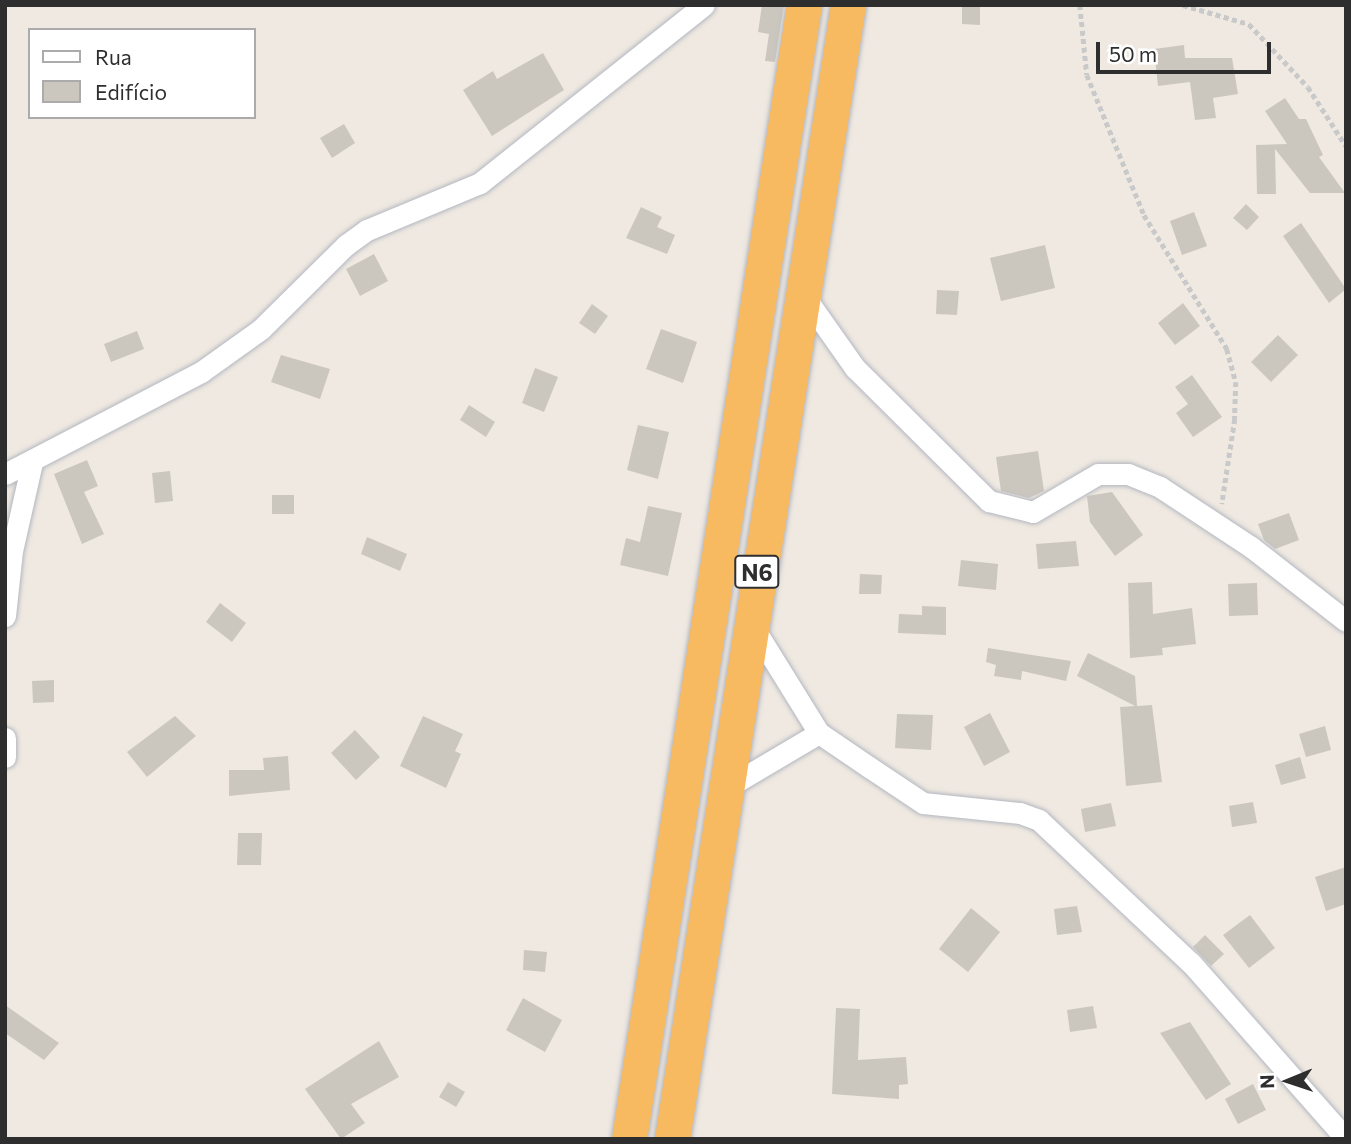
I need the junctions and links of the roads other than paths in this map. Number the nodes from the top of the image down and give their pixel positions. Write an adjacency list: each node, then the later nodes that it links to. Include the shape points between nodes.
1 (704, 5): 5 (street, via 480,183 367,230 261,329 201,372)
2 (804, 5): 14 (highway, N6)
3 (848, 5): 4 (highway, N6)
4 (802, 293): 8 (highway, N6); 9 (street, via 855,368 989,501 1033,512 1098,474 1128,474 1160,487 1218,525)
5 (32, 462): 6 (street); 7 (street, via 12,551)
6 (5, 474)
7 (5, 616)
8 (750, 620): 10 (street); 13 (highway, N6)
9 (1346, 621)
10 (819, 733): 13 (street); 16 (street, via 923,803 1020,813 1039,820 1191,962)
11 (5, 738): 12 (street)
12 (5, 757)
13 (726, 788): 15 (highway, N6)
14 (629, 1139)
15 (672, 1139)
16 (1346, 1139)

